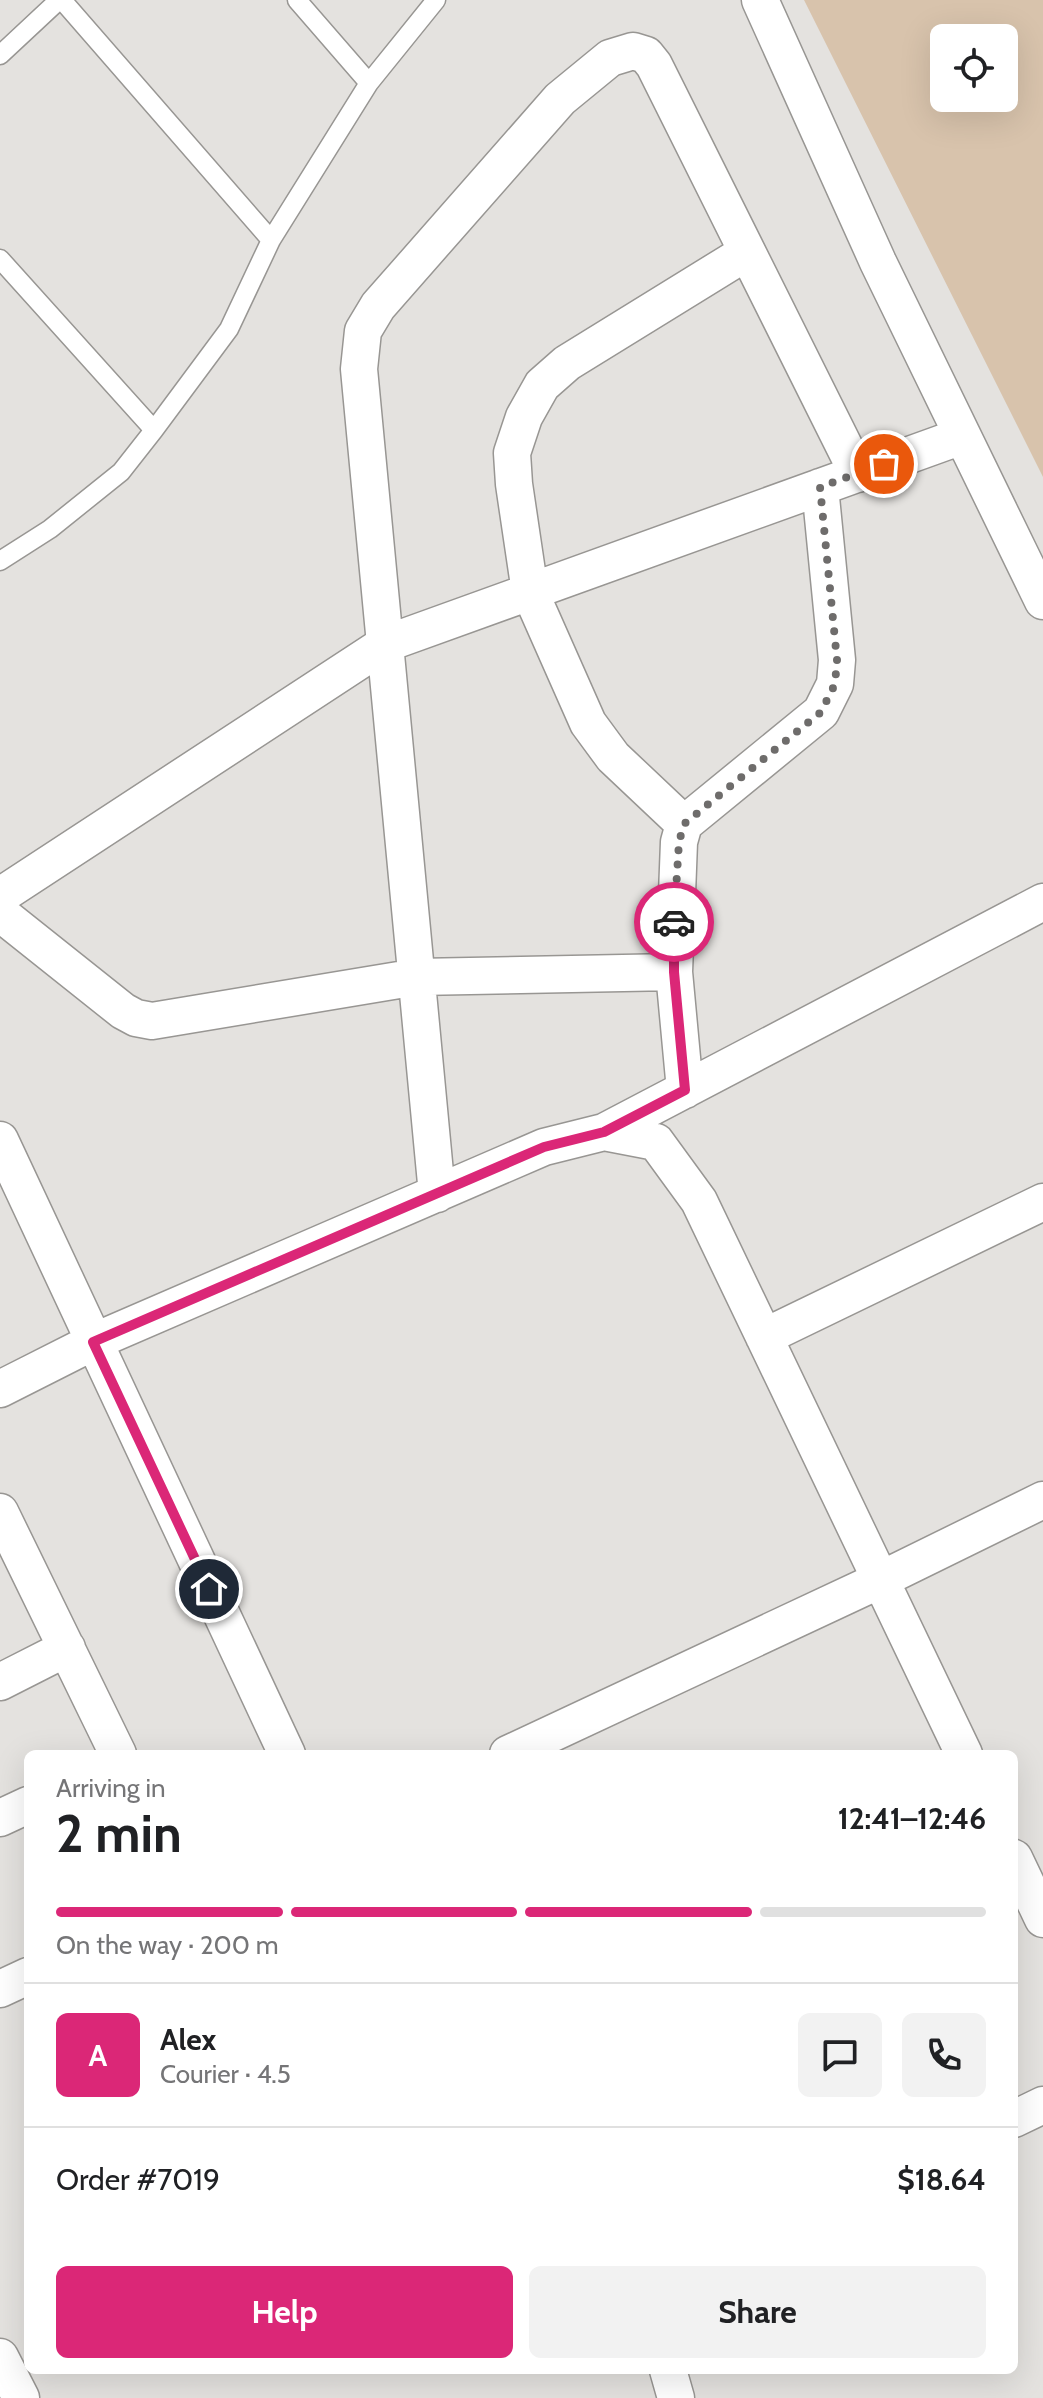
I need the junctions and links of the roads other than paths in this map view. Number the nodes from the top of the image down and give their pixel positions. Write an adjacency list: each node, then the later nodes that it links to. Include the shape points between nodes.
1 (60, 0): 5 (lane); 7 (lane)
2 (297, 0): 6 (lane)
3 (760, 0): 11 (street)
4 (433, 1): 6 (lane)
5 (0, 55)
6 (369, 83): 7 (lane)
7 (271, 240): 10 (lane, via 229,329)
8 (747, 252): 12 (street); 15 (street, via 567,363 542,385 512,453); 17 (street, via 646,55 633,51 610,58 560,99 378,306 363,331 359,369)
9 (0, 259): 10 (lane)
10 (154, 430): 14 (lane, via 121,472)
11 (962, 436): 12 (street); 16 (street)
12 (858, 474): 13 (street)
13 (820, 487): 15 (street); 18 (street, via 835,684 821,712)
14 (0, 561)
15 (530, 592): 17 (street); 18 (street, via 588,723 613,757)
16 (1043, 601)
17 (385, 644): 19 (street); 23 (street)
18 (684, 824): 22 (street)
19 (0, 896)
20 (1043, 902): 24 (street)
21 (0, 913): 23 (street, via 123,1011 152,1021)
22 (674, 972): 23 (street); 24 (street)
23 (417, 977): 27 (street)
24 (685, 1090): 25 (street)
25 (604, 1132): 27 (street, via 544,1147); 29 (street, via 656,1142 699,1201)
26 (0, 1140): 30 (street)
27 (437, 1194): 30 (street)
28 (1043, 1202): 29 (street)
29 (764, 1337): 34 (street)
30 (93, 1342): 31 (street); 38 (street)
31 (0, 1389)
32 (1043, 1500): 34 (street)
33 (3, 1525): 35 (street)
34 (880, 1580): 39 (street); 40 (street)
35 (67, 1648): 36 (street); 37 (street)
36 (0, 1682)
37 (116, 1750)
38 (285, 1750)
39 (517, 1750)
40 (962, 1750)
41 (24, 1807): 42 (street)
42 (0, 1818)
43 (1018, 1866): 44 (street)
44 (1043, 1919)
45 (24, 1978): 46 (street)
46 (0, 1989)
47 (1043, 2105): 48 (street)
48 (1018, 2117)
49 (0, 2357): 51 (street)
50 (669, 2374): 52 (street)
51 (21, 2398)
52 (676, 2398)

